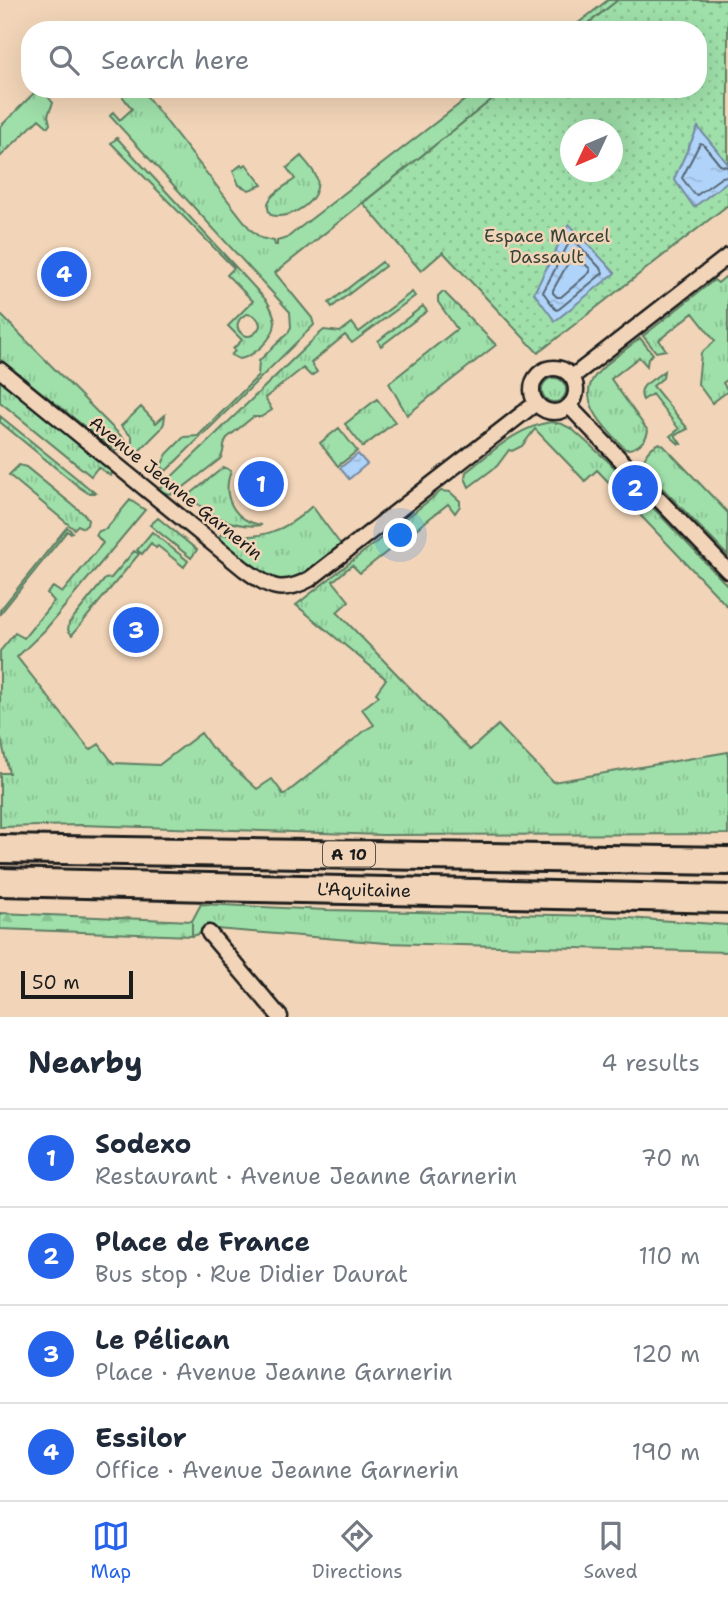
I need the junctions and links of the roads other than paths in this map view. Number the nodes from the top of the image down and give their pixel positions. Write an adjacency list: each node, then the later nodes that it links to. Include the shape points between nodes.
1 (728, 256): 3 (street)
2 (0, 370): 4 (street, Avenue Jeanne Garnerin, via 244,569 271,587 282,588 310,579)
3 (572, 377): 4 (street, via 561,369 541,372 533,383); 5 (street, via 576,392)
4 (536, 403): 5 (street, via 552,412)
5 (569, 406): 6 (street)
6 (728, 571)
7 (0, 849): 8 (highway, L'Aquitaine / A 10)
8 (728, 861)
9 (0, 882): 10 (highway, L'Aquitaine / A 10)
10 (635, 898): 11 (highway, L'Aquitaine / A 10); 12 (highway, via 674,912)
11 (728, 900)
12 (728, 917)
13 (209, 933): 14 (street)
14 (280, 1017)

